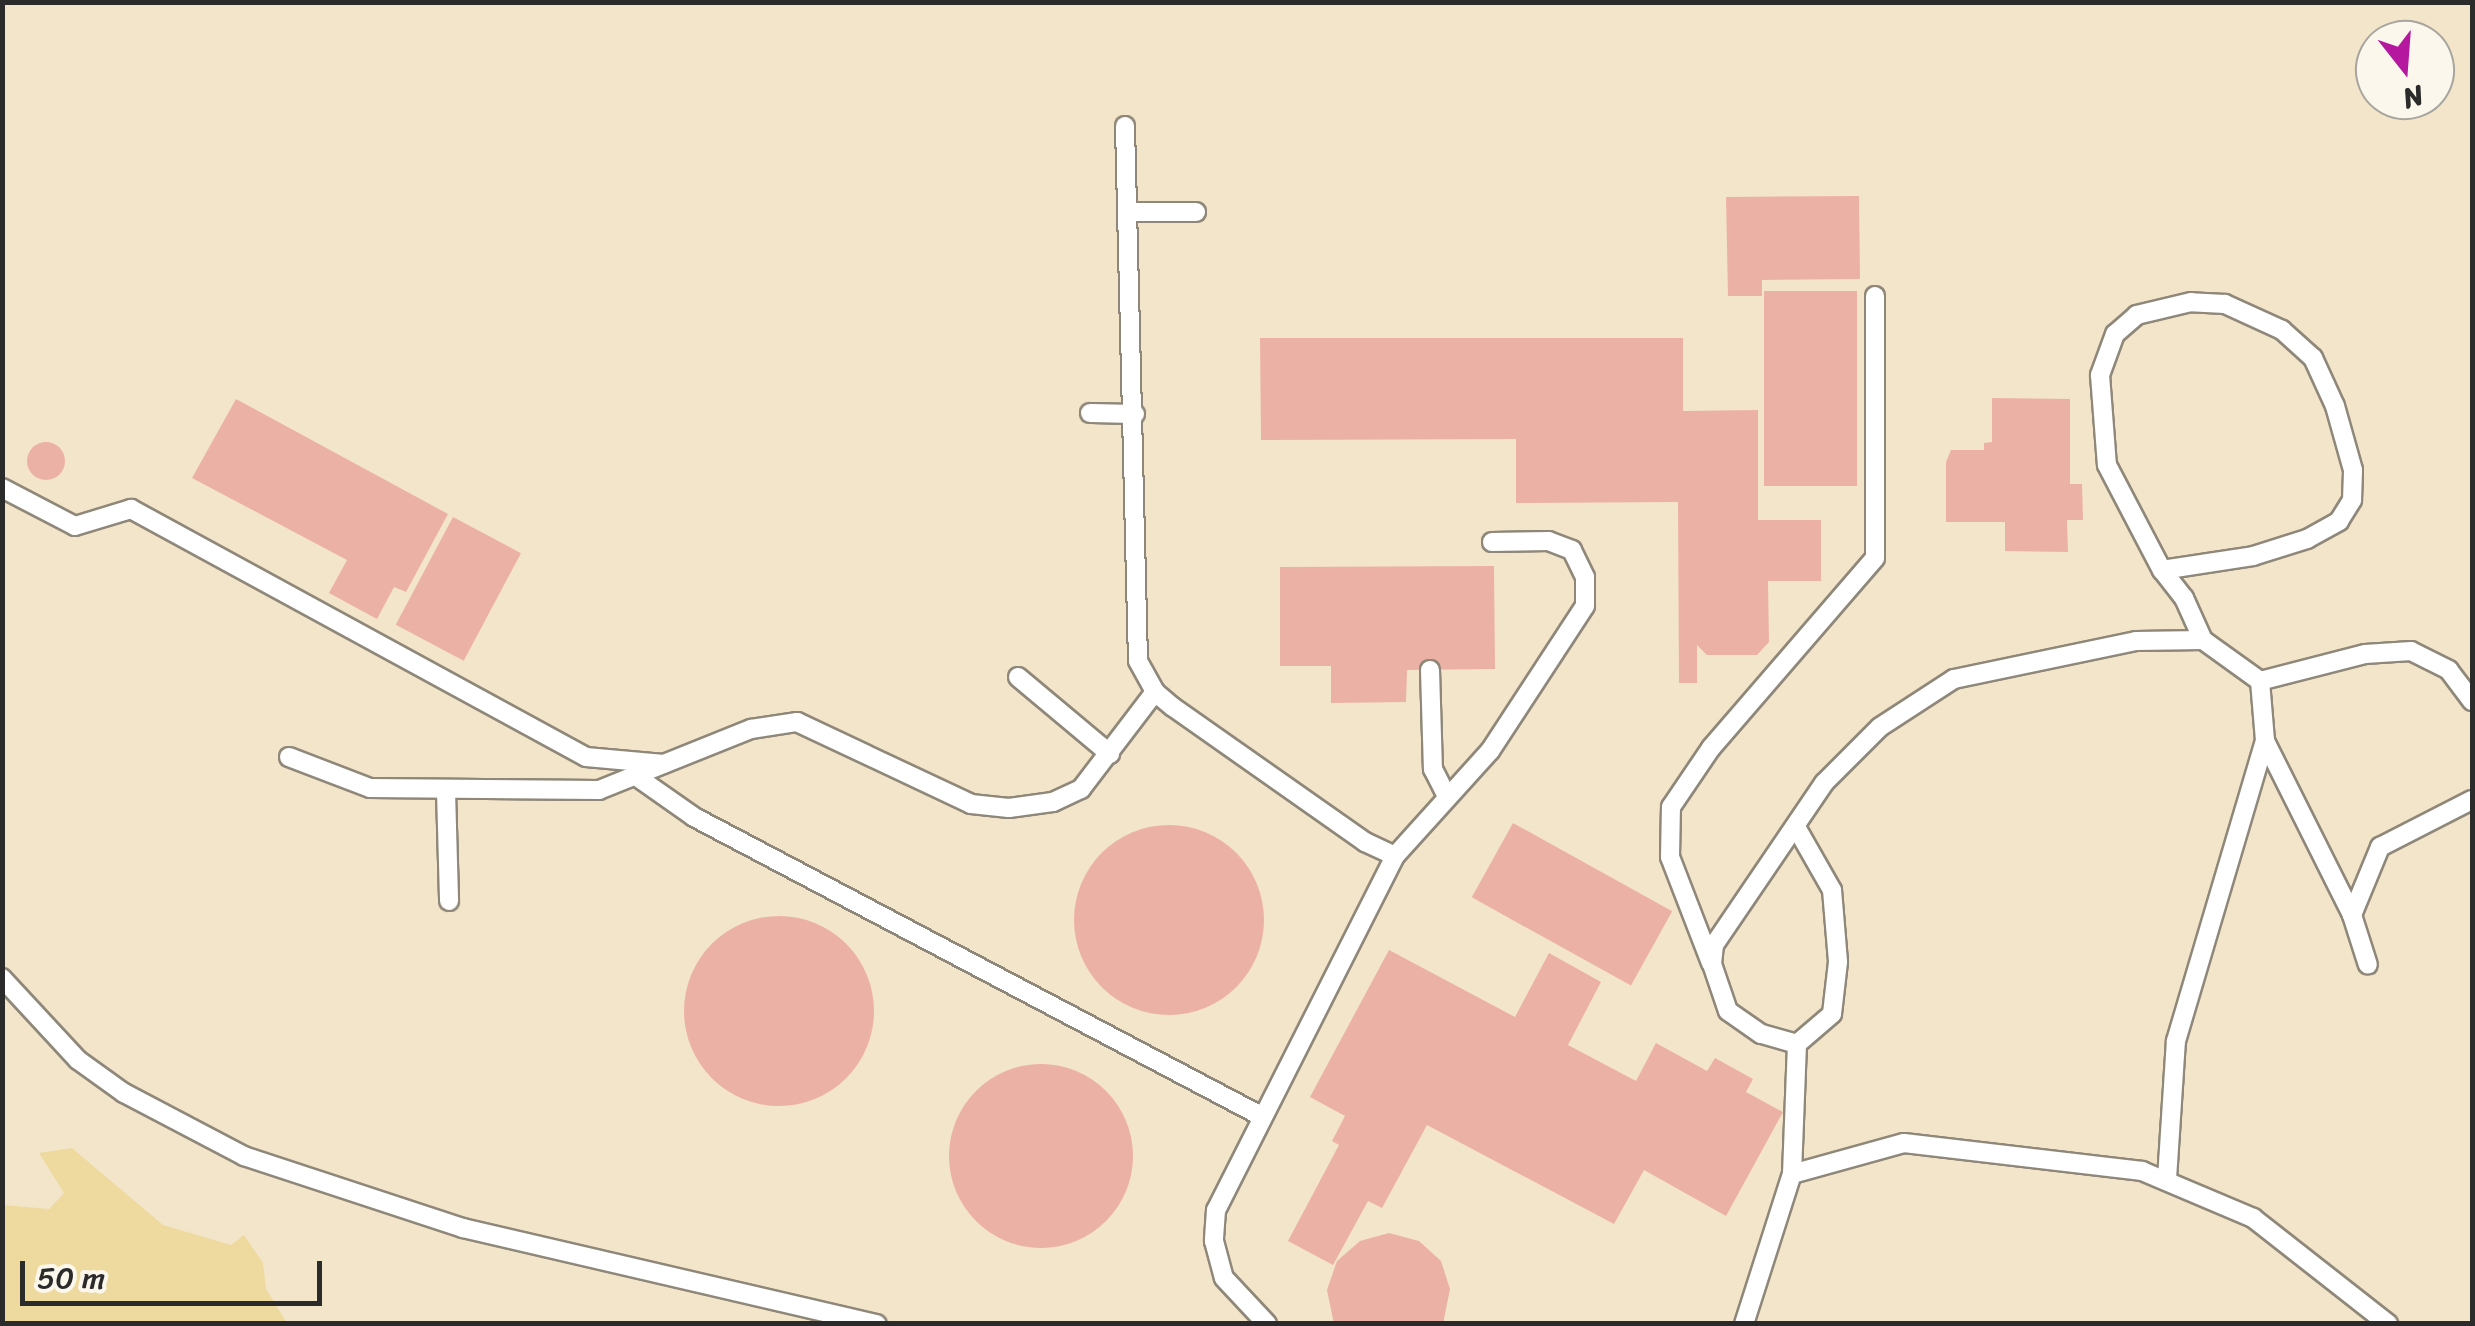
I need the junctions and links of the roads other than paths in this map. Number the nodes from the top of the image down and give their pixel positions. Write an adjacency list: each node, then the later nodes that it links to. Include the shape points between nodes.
1 (1125, 126): 2 (lane)
2 (1128, 212): 3 (lane); 6 (lane)
3 (1196, 212)
4 (1875, 296): 28 (lane, via 1875,558 1711,748 1671,807 1670,857)
5 (1090, 412): 6 (lane)
6 (1136, 414): 14 (lane, via 1137,650)
7 (2, 488): 19 (lane, via 75,526 131,508 586,757)
8 (1492, 542): 22 (lane, via 1549,541 1572,550 1585,576 1585,606 1490,750)
9 (2162, 570): 9 (lane, via 2108,465 2102,365 2115,334 2137,315 2191,302 2225,304 2282,330 2313,358 2335,406 2352,470 2352,500 2340,521 2307,539 2243,558); 10 (lane)
10 (2203, 640): 13 (lane); 24 (lane, via 2093,647 1942,684 1849,756)
11 (1430, 670): 22 (lane, via 1433,769)
12 (1018, 678): 17 (lane)
13 (2260, 681): 15 (lane, via 2365,654 2412,651 2449,670); 16 (lane)
14 (1155, 692): 17 (lane); 25 (lane, via 1348,830)
15 (2472, 702)
16 (2265, 741): 27 (lane); 34 (lane, via 2176,1041)
17 (1110, 754): 19 (lane, via 1081,789 1053,802 1009,808 971,804 796,722 751,729)
18 (289, 757): 21 (lane, via 351,784)
19 (675, 763): 20 (lane)
20 (640, 779): 21 (lane, via 599,790); 32 (lane, via 694,818)
21 (446, 791): 26 (lane)
22 (1447, 796): 25 (lane)
23 (2472, 800): 27 (lane, via 2376,852)
24 (1796, 827): 28 (lane, via 1722,925); 31 (lane, via 1835,900 1838,962 1832,1014)
25 (1395, 856): 32 (lane)
26 (450, 900)
27 (2352, 915): 29 (lane)
28 (1712, 964): 31 (lane, via 1728,1011 1761,1034)
29 (2368, 964)
30 (2, 978): 35 (lane, via 78,1060 124,1093 244,1156 463,1228)
31 (1796, 1044): 33 (lane)
32 (1261, 1116): 36 (lane, via 1216,1210 1214,1240 1230,1288)
33 (1792, 1174): 34 (lane, via 1904,1143 2104,1165); 37 (lane)
34 (2167, 1179): 38 (lane, via 2253,1218)
35 (877, 1324)
36 (1267, 1324)
37 (1744, 1324)
38 (2388, 1324)

